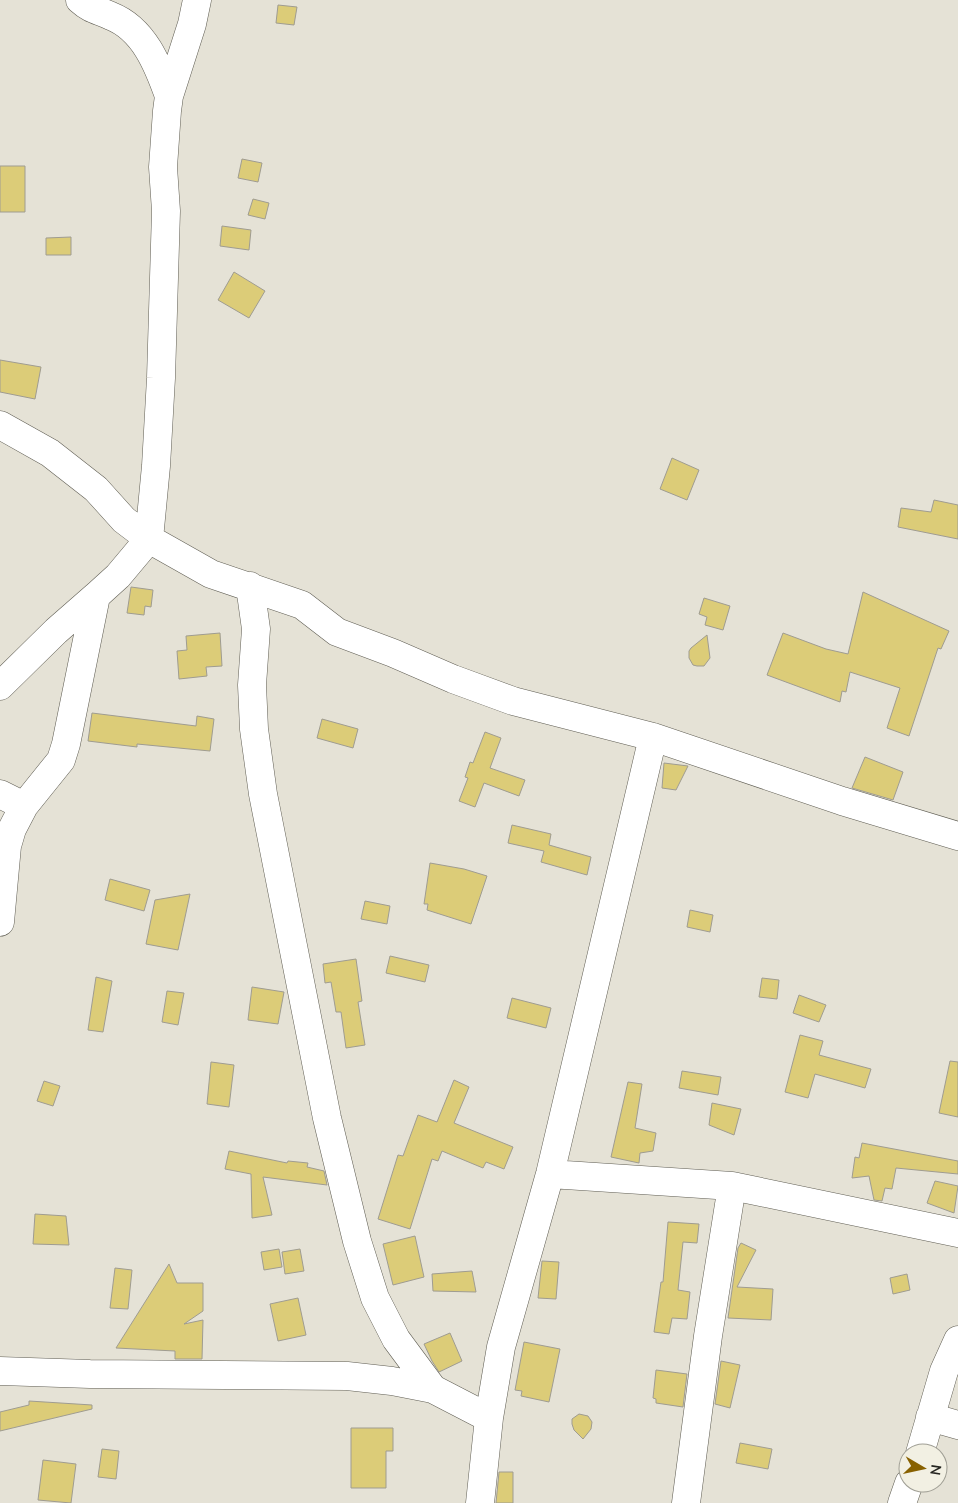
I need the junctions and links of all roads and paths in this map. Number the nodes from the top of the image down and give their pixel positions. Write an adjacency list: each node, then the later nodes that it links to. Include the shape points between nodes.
1 (80, 0): 3 (street, via 87,7 112,16 146,44)
2 (197, 0): 3 (street)
3 (169, 96): 5 (street, via 163,167 166,211 161,378)
4 (0, 426): 5 (street, via 50,454 96,489 124,520)
5 (149, 539): 6 (street, via 211,574); 7 (street)
6 (250, 586): 9 (street, via 302,605 337,632 453,679 513,701); 18 (street, via 256,629 252,685 254,729 263,794 328,1118 357,1241 375,1298 396,1339)
7 (96, 596): 8 (street); 10 (street, via 61,760)
8 (0, 686)
9 (653, 737): 11 (street, via 842,801); 13 (street)
10 (12, 800): 12 (street, via 12,829 7,846)
11 (958, 836)
12 (0, 922)
13 (550, 1174): 14 (street); 20 (street, via 500,1347)
14 (732, 1186): 15 (street); 24 (street)
15 (958, 1233)
16 (958, 1340): 19 (street, via 944,1371)
17 (0, 1371): 18 (street, via 347,1376)
18 (433, 1389): 20 (street)
19 (930, 1417): 21 (street); 22 (street)
20 (489, 1418): 23 (street)
21 (958, 1425)
22 (923, 1443)
23 (480, 1503)
24 (686, 1503)

